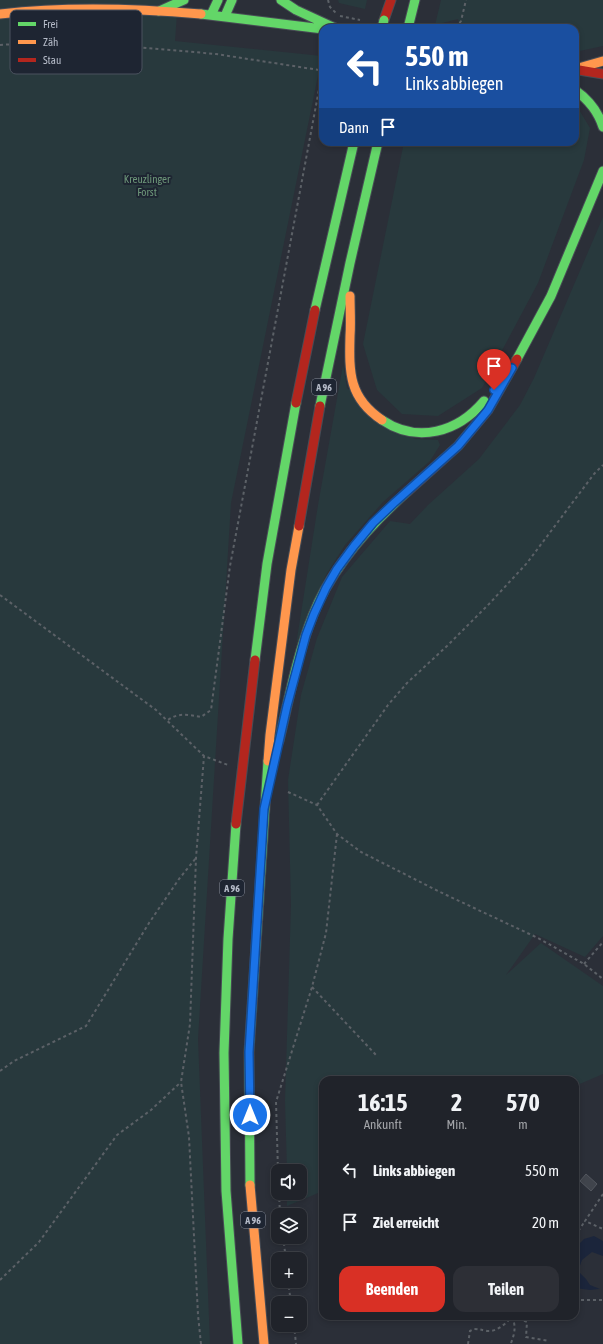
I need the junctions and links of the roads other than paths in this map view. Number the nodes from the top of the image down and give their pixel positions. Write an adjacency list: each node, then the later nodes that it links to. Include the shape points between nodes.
1 (184, 0): 11 (main road)
2 (218, 0): 14 (main road)
3 (232, 0): 15 (main road)
4 (281, 0): 16 (main road)
5 (388, 0): 17 (main road)
6 (391, 0): 17 (main road)
7 (415, 0): 18 (main road)
8 (48, 10): 9 (main road)
9 (139, 10)
10 (142, 10): 11 (main road)
11 (159, 11): 14 (main road)
12 (10, 13): 13 (main road)
13 (0, 14)
14 (211, 15): 15 (main road)
15 (225, 16): 19 (main road)
16 (326, 24)
17 (383, 24)
18 (409, 24)
19 (319, 28)
20 (603, 61): 21 (main road)
21 (579, 68)
22 (579, 70): 23 (main road)
23 (603, 74)
24 (579, 93): 25 (main road, via 591,103)
25 (603, 127)
26 (353, 146): 32 (main road, A 96, via 301,377 267,564 238,800 228,939 224,1053 226,1191)
27 (377, 146): 29 (main road, A 96)
28 (603, 171): 30 (main road, via 551,296)
29 (350, 263): 30 (main road, via 348,365 356,392 369,411 380,419 416,433 452,427 476,411); 31 (main road, A 96, via 323,389 291,570 270,736)
30 (512, 368): 31 (main road, via 488,410 474,428 448,456 373,523 337,569 326,588 303,645)
31 (264, 809): 33 (main road, A 96, via 249,1052 250,1184)
32 (238, 1344)
33 (264, 1344)

